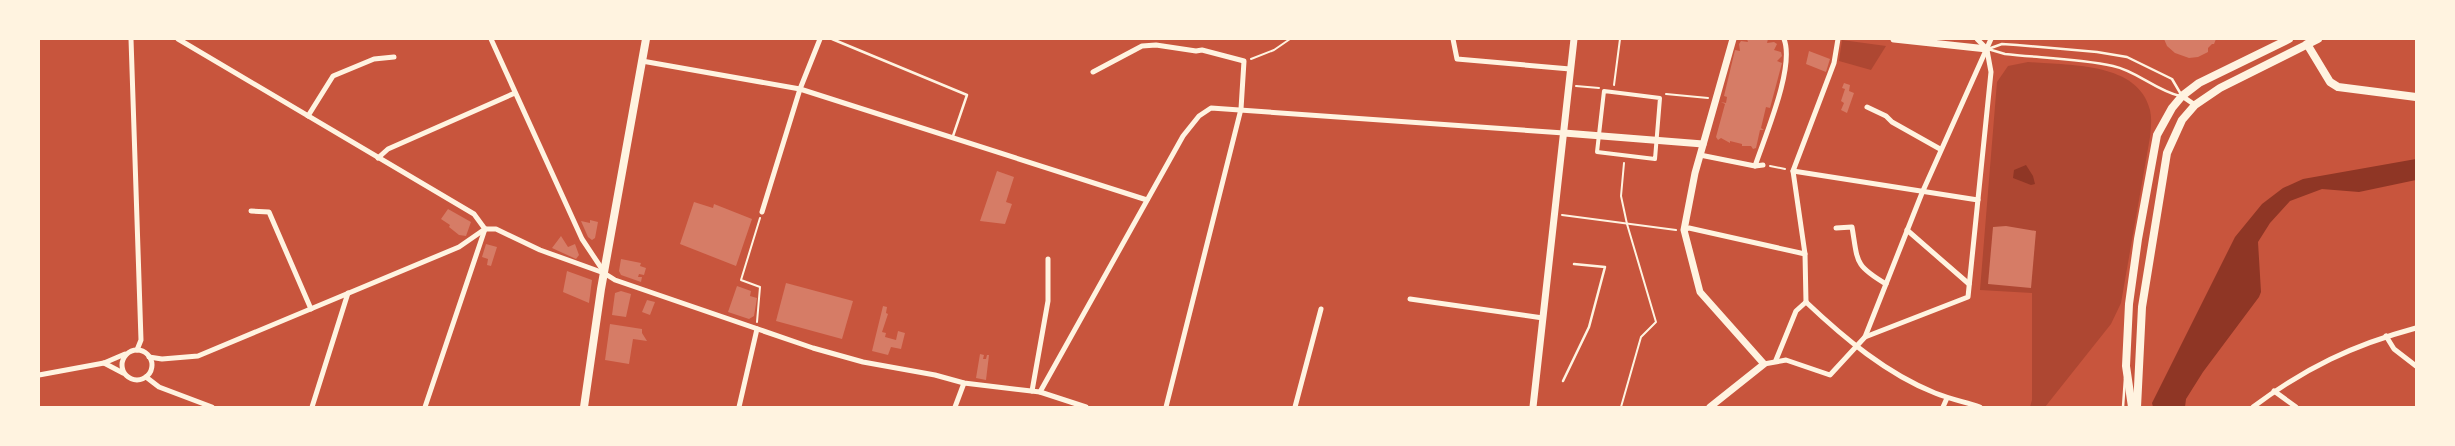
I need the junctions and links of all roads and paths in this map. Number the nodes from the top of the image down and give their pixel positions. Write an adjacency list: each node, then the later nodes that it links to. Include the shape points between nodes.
1 (131, 39): 79 (street, via 141,340)
2 (178, 39): 38 (street)
3 (491, 39): 30 (street)
4 (646, 39): 22 (main road)
5 (820, 39): 27 (street)
6 (832, 39): 40 (lane, via 967,95)
7 (1290, 39): 23 (path, via 1274,50)
8 (1453, 39): 24 (street, via 1457,59)
9 (1574, 39): 24 (street)
10 (1620, 39): 29 (path)
11 (1733, 39): 34 (street)
12 (1784, 39): 49 (street, via 1788,58)
13 (1838, 39): 50 (street, via 1834,63)
14 (1894, 39): 20 (street)
15 (1977, 39): 20 (street)
16 (1992, 39): 20 (street)
17 (2289, 39): 32 (main road, via 2199,84)
18 (2318, 39): 19 (main road)
19 (2306, 42): 33 (main road, via 2330,82 2338,87); 35 (main road)
20 (1987, 49): 32 (lane, via 2005,54 2113,66 2132,72 2164,92); 32 (lane, via 2002,44 2127,57 2172,79); 44 (street); 53 (street, via 1991,72)
21 (394, 56): 38 (street, via 374,59 333,76)
22 (642, 60): 27 (street); 65 (main road)
23 (1244, 61): 25 (street, via 1202,50 1142,46); 37 (street)
24 (1570, 69): 26 (street)
25 (1092, 72)
26 (1569, 86): 28 (path); 39 (street)
27 (800, 89): 40 (street); 55 (street)
28 (1603, 89)
29 (1612, 90)
30 (516, 92): 47 (street, via 388,149); 65 (street, via 582,239)
31 (1658, 94): 34 (path)
32 (2182, 96): 35 (street); 85 (main road, via 2164,121 2153,148 2129,304)
33 (2416, 97)
34 (1714, 98): 43 (street)
35 (2195, 105): 112 (main road, via 2182,120 2167,153 2142,307)
36 (1867, 107): 44 (street)
37 (1241, 109): 39 (street); 52 (street, via 1211,108 1199,116 1183,136); 103 (street)
38 (308, 116): 47 (street)
39 (1564, 132): 41 (street); 56 (street)
40 (953, 136): 52 (street)
41 (1599, 136): 42 (street); 42 (street, via 1604,91 1660,98); 45 (street, via 1597,152)
42 (1657, 140): 43 (street); 45 (street, via 1655,159)
43 (1703, 144): 46 (street)
44 (1940, 150): 51 (street)
45 (1624, 155): 57 (path, via 1621,196)
46 (1700, 155): 49 (street); 60 (street)
47 (378, 158): 58 (street, via 474,214)
48 (1763, 165): 49 (street); 50 (path)
49 (1755, 166)
50 (1793, 171): 51 (street); 62 (street)
51 (1922, 193): 53 (street); 61 (street)
52 (1147, 200): 94 (street)
53 (1978, 200): 67 (street)
54 (251, 211): 71 (street, via 269,212)
55 (762, 212): 75 (path, via 741,280 760,287)
56 (1556, 214): 57 (path); 73 (street)
57 (1627, 224): 60 (path); 106 (path, via 1656,322 1641,337)
58 (485, 228): 65 (street, via 496,228 540,250); 68 (street, via 459,247); 98 (street)
59 (1836, 228): 66 (street, via 1852,227 1862,269)
60 (1684, 230): 62 (street, via 1690,228); 84 (street, via 1700,292)
61 (1907, 230): 66 (street); 67 (street)
62 (1805, 254): 70 (street)
63 (1048, 259): 92 (street, via 1048,301)
64 (1574, 264): 90 (lane, via 1605,267 1589,327)
65 (604, 273): 75 (street, via 615,280); 99 (main road)
66 (1886, 284): 77 (street)
67 (1969, 284): 77 (street, via 1968,297)
68 (348, 293): 71 (street); 97 (street)
69 (1410, 299): 73 (street)
70 (1806, 302): 78 (street); 82 (street, via 1796,310)
71 (311, 309): 81 (street, via 198,356)
72 (1321, 309): 104 (street)
73 (1543, 318): 105 (street)
74 (2416, 328): 76 (street)
75 (757, 329): 91 (street, via 863,362); 100 (street)
76 (2386, 336): 86 (street, via 2394,349); 93 (street, via 2333,356)
77 (1865, 337): 78 (street)
78 (1857, 346): 82 (street, via 1830,375 1786,360); 95 (street, via 1896,373)
79 (137, 350): 80 (street); 81 (street)
80 (128, 353): 83 (street); 87 (street, via 121,365)
81 (149, 357): 89 (street, via 152,366)
82 (1776, 360): 84 (street)
83 (104, 363): 87 (street); 88 (street)
84 (1764, 364): 107 (street)
85 (2126, 366): 110 (lane); 111 (main road)
86 (2416, 366)
87 (124, 374): 89 (street, via 132,380)
88 (39, 375)
89 (146, 377): 96 (street, via 159,387)
90 (1563, 381)
91 (964, 383): 92 (street); 101 (street)
92 (1032, 391): 94 (street)
93 (2274, 391): 113 (street); 114 (street)
94 (1040, 392): 102 (street)
95 (1947, 398): 108 (street); 109 (street)
96 (212, 407)
97 (312, 407)
98 (425, 407)
99 (584, 407)
100 (738, 407)
101 (955, 407)
102 (1086, 407)
103 (1166, 407)
104 (1296, 407)
105 (1533, 407)
106 (1622, 407)
107 (1710, 407)
108 (1943, 407)
109 (1980, 407)
110 (2123, 407)
111 (2132, 407)
112 (2137, 407)
113 (2252, 407)
114 (2296, 407)

